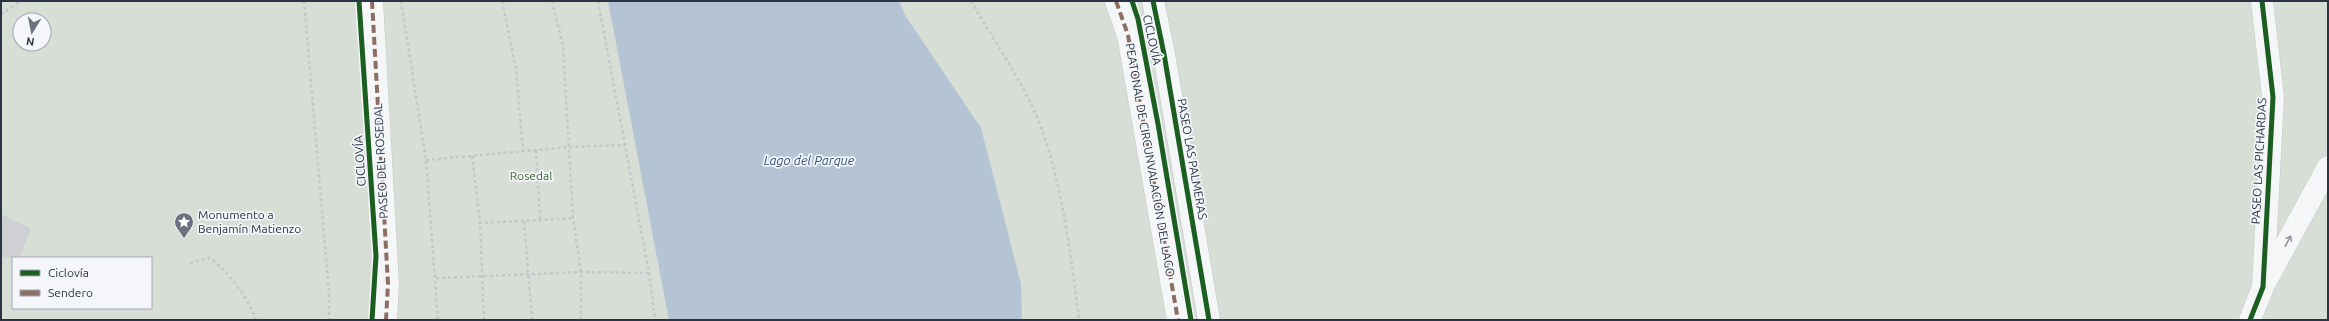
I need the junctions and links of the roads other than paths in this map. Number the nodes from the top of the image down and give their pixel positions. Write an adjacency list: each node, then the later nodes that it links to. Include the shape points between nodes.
1 (372, 1): 7 (street, PASEO DEL ROSEDAL, via 388,284)
2 (1116, 1): 8 (street, PEATONAL DE CIRCUNVALACIÓN DEL LAGO, via 1128,35)
3 (1153, 1): 9 (street, PASEO LAS PALMERAS)
4 (2262, 1): 6 (street, PASEO LAS PICHARDAS, via 2273,97)
5 (2328, 167): 6 (street, one-way to 5)
6 (2263, 287): 10 (street, PASEO LAS PICHARDAS)
7 (386, 320)
8 (1178, 320)
9 (1209, 320)
10 (2250, 320)

